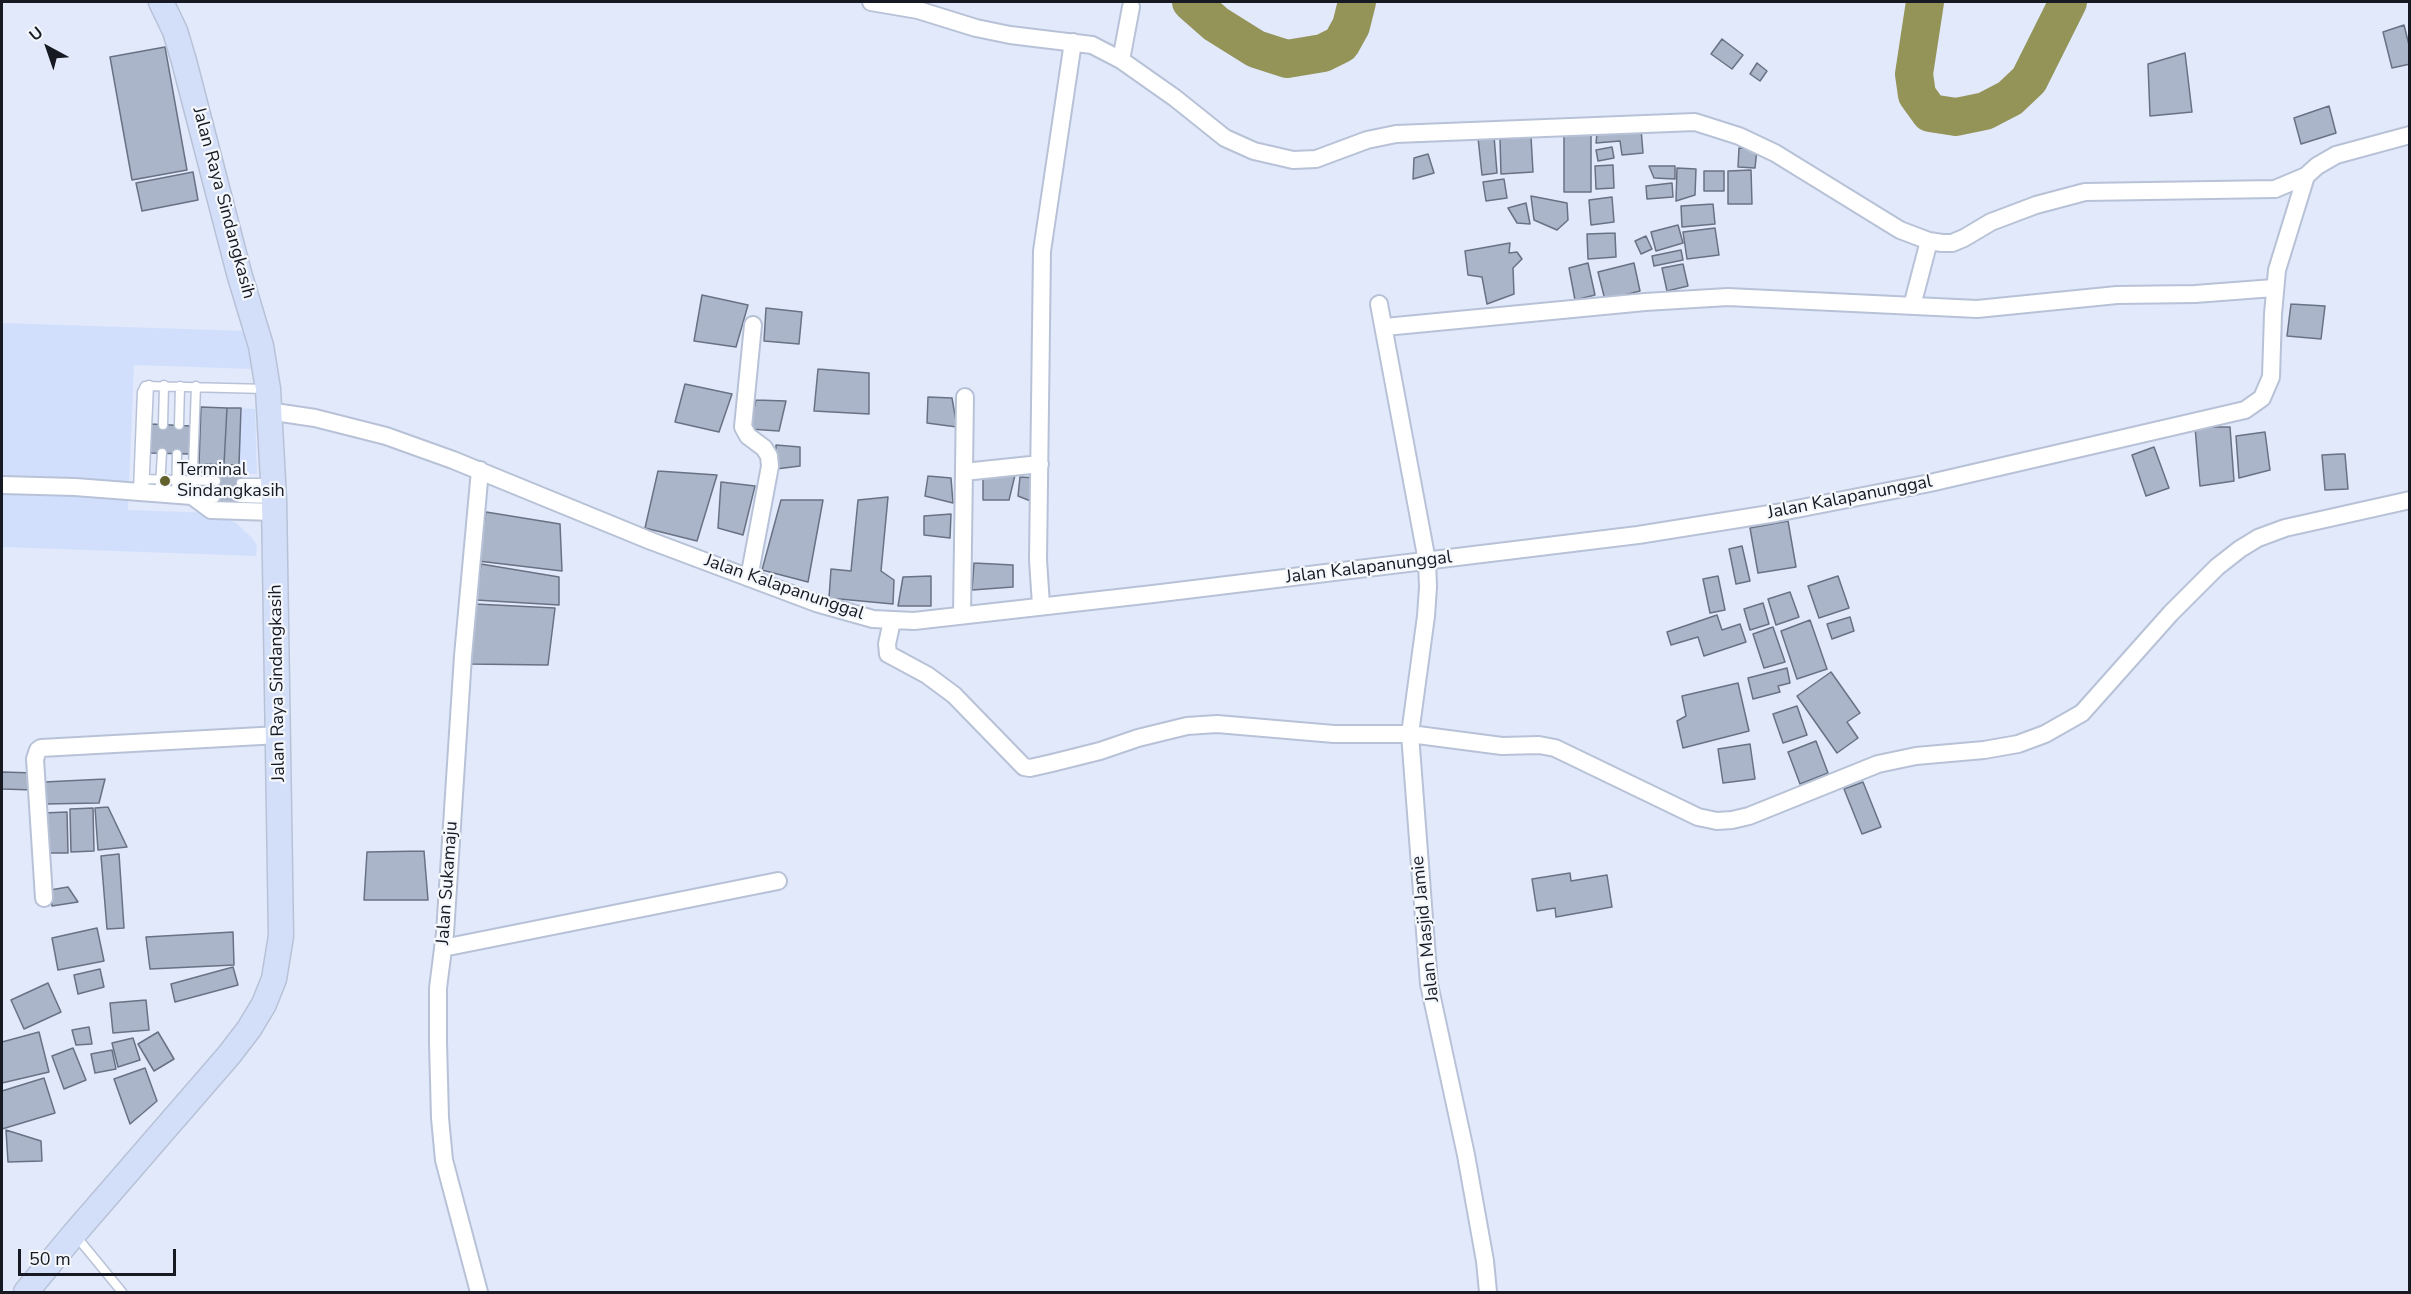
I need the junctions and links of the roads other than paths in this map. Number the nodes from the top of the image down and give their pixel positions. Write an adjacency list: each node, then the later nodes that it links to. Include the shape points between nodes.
1 (161, 2): 18 (main road, Jalan Raya Sindangkasih, via 176,31 256,327)
2 (871, 2): 4 (street, via 918,10 1010,35)
3 (1131, 7): 5 (street)
4 (1073, 42): 5 (street, via 1092,45); 23 (street, via 1041,251)
5 (1121, 60): 8 (street, via 1234,143 1302,161 1396,134 1695,122 1775,153)
6 (2409, 135): 7 (street, via 2336,155 2317,166)
7 (2303, 184): 8 (street, via 2258,190 2085,192 1999,219 1952,243); 9 (street, Jalan Kalapanunggal)
8 (1928, 246): 11 (street)
9 (2274, 288): 11 (street, via 2108,296 1977,309); 34 (street, Jalan Kalapanunggal, via 2271,377 2262,398 2245,410 1865,497 1638,535)
10 (1379, 304): 13 (street, Jalan Masjid Jamie)
11 (1912, 306): 13 (street, via 1728,297)
12 (753, 325): 35 (street, via 743,427 764,448 770,466)
13 (1385, 327): 34 (street, Jalan Masjid Jamie)
14 (164, 385): 15 (lane); 19 (lane); 29 (lane, via 148,385 142,392)
15 (180, 386): 16 (lane); 20 (lane)
16 (196, 386): 18 (lane); 29 (lane)
17 (964, 397): 25 (street)
18 (268, 400): 24 (street, Jalan Kalapanunggal); 32 (main road, Jalan Raya Sindangkasih)
19 (163, 425)
20 (178, 425)
21 (162, 453): 29 (lane)
22 (177, 453): 29 (lane)
23 (1040, 464): 25 (street); 36 (street)
24 (480, 470): 35 (street, Jalan Kalapanunggal, via 651,542); 43 (street, Jalan Sukamaju)
25 (964, 472): 37 (street)
26 (216, 482): 29 (lane)
27 (241, 483): 32 (lane)
28 (2, 485): 29 (street)
29 (162, 487): 30 (lane); 32 (street, via 211,510)
30 (215, 498)
31 (240, 498): 32 (lane)
32 (274, 498): 40 (main road, Jalan Raya Sindangkasih)
33 (2409, 500): 39 (street, via 2285,528 2240,549 2171,613 2082,713 2045,734 2018,744 1878,764 1732,820 1698,817 1555,748 1502,746)
34 (1427, 561): 36 (street, Jalan Kalapanunggal); 39 (street, Jalan Masjid Jamie, via 1426,616)
35 (749, 578): 38 (street, Jalan Kalapanunggal, via 816,603)
36 (1041, 605): 37 (street, Jalan Kalapanunggal)
37 (962, 615): 38 (street, Jalan Kalapanunggal)
38 (892, 621): 39 (street, via 888,654 927,675 954,696 1018,762 1030,768 1187,726 1217,724 1334,734)
39 (1410, 734): 48 (street, Jalan Masjid Jamie, via 1429,984 1466,1155)
40 (279, 735): 42 (street, via 38,750 35,759); 44 (main road, Jalan Raya Sindangkasih, via 281,936 274,979 264,1004 229,1055)
41 (778, 881): 43 (street)
42 (44, 898)
43 (443, 948): 47 (street, Jalan Sukamaju, via 438,1042 444,1160)
44 (74, 1234): 45 (main road, Jalan Raya Sindangkasih); 46 (lane)
45 (26, 1293)
46 (123, 1293)
47 (479, 1293)
48 (1488, 1293)

